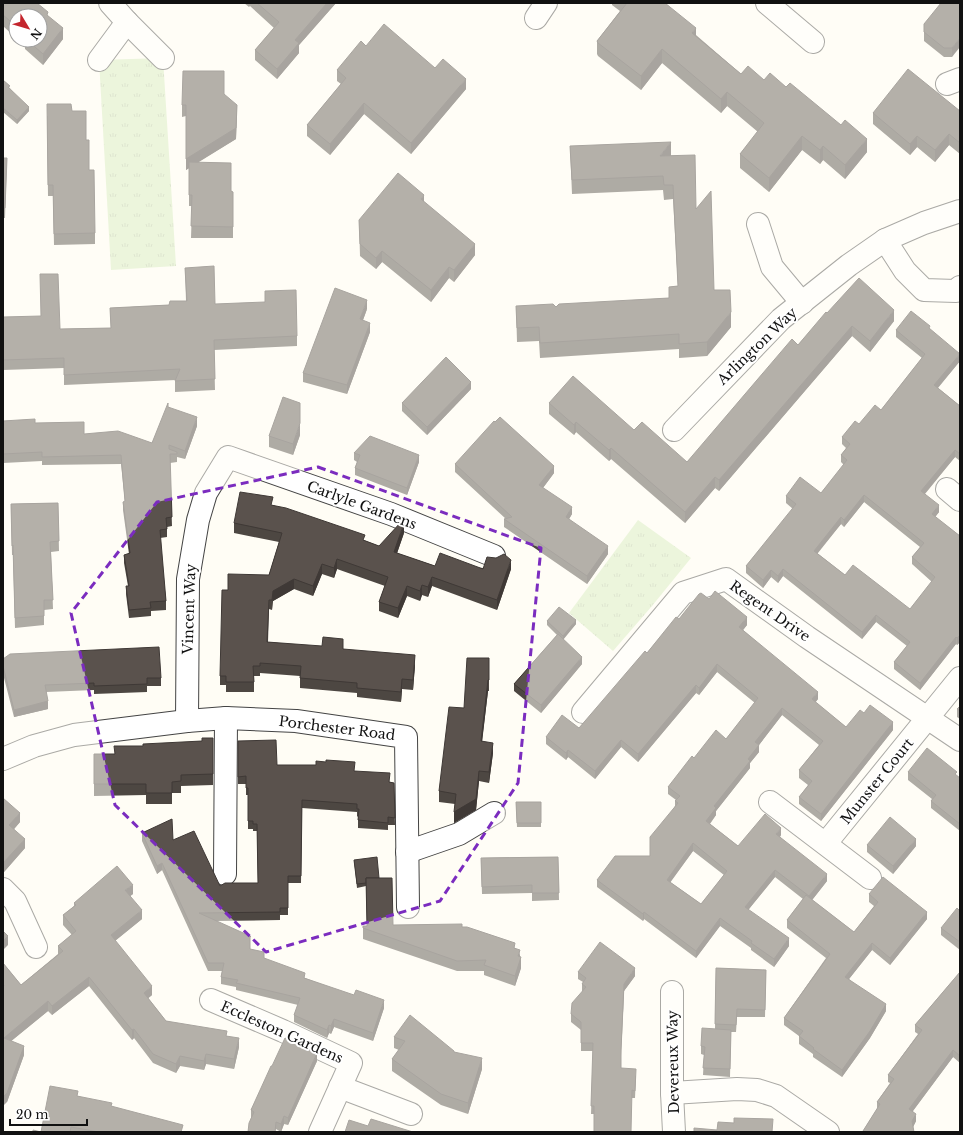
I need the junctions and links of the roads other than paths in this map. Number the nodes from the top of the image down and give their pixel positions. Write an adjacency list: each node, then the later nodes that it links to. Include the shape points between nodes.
1 (110, 3): 3 (street)
2 (766, 3): 4 (street)
3 (127, 22): 5 (street); 6 (street)
4 (813, 42)
5 (163, 58)
6 (99, 60)
7 (960, 211): 9 (street, Arlington Way)
8 (758, 224): 11 (street, via 772,267)
9 (885, 240): 10 (street, via 905,271 924,290 956,291); 11 (street, Arlington Way)
10 (960, 287)
11 (802, 303): 12 (street, Arlington Way, via 781,319)
12 (674, 430)
13 (228, 457): 14 (street, Carlyle Gardens, via 391,514); 19 (street, Vincent Way, via 206,493 198,520 188,579)
14 (494, 556)
15 (960, 678): 18 (street, Munster Court)
16 (583, 712): 18 (street, Regent Drive, via 682,593 726,580)
17 (226, 718): 19 (street, Porchester Road); 25 (street, Porchester Road, via 296,721 406,737); 26 (street)
18 (928, 718): 20 (street, Regent Drive); 24 (street, Munster Court)
19 (187, 721): 21 (street, Porchester Road, via 74,734)
20 (960, 740)
21 (3, 759)
22 (770, 802): 24 (street)
23 (494, 813): 25 (street, via 459,834)
24 (826, 843): 27 (street)
25 (407, 852): 29 (street, Porchester Road)
26 (225, 874)
27 (870, 878)
28 (3, 889): 30 (street, via 15,901)
29 (408, 907)
30 (36, 947)
31 (672, 992): 34 (street, Devereux Way)
32 (211, 1000): 33 (street, Eccleston Gardens, via 351,1063)
33 (340, 1087): 35 (street, Eccleston Gardens); 36 (street, Eccleston Gardens)
34 (672, 1093): 37 (street, Devereux Way); 38 (street, via 757,1090 776,1096)
35 (411, 1114)
36 (320, 1132)
37 (674, 1132)
38 (828, 1132)

